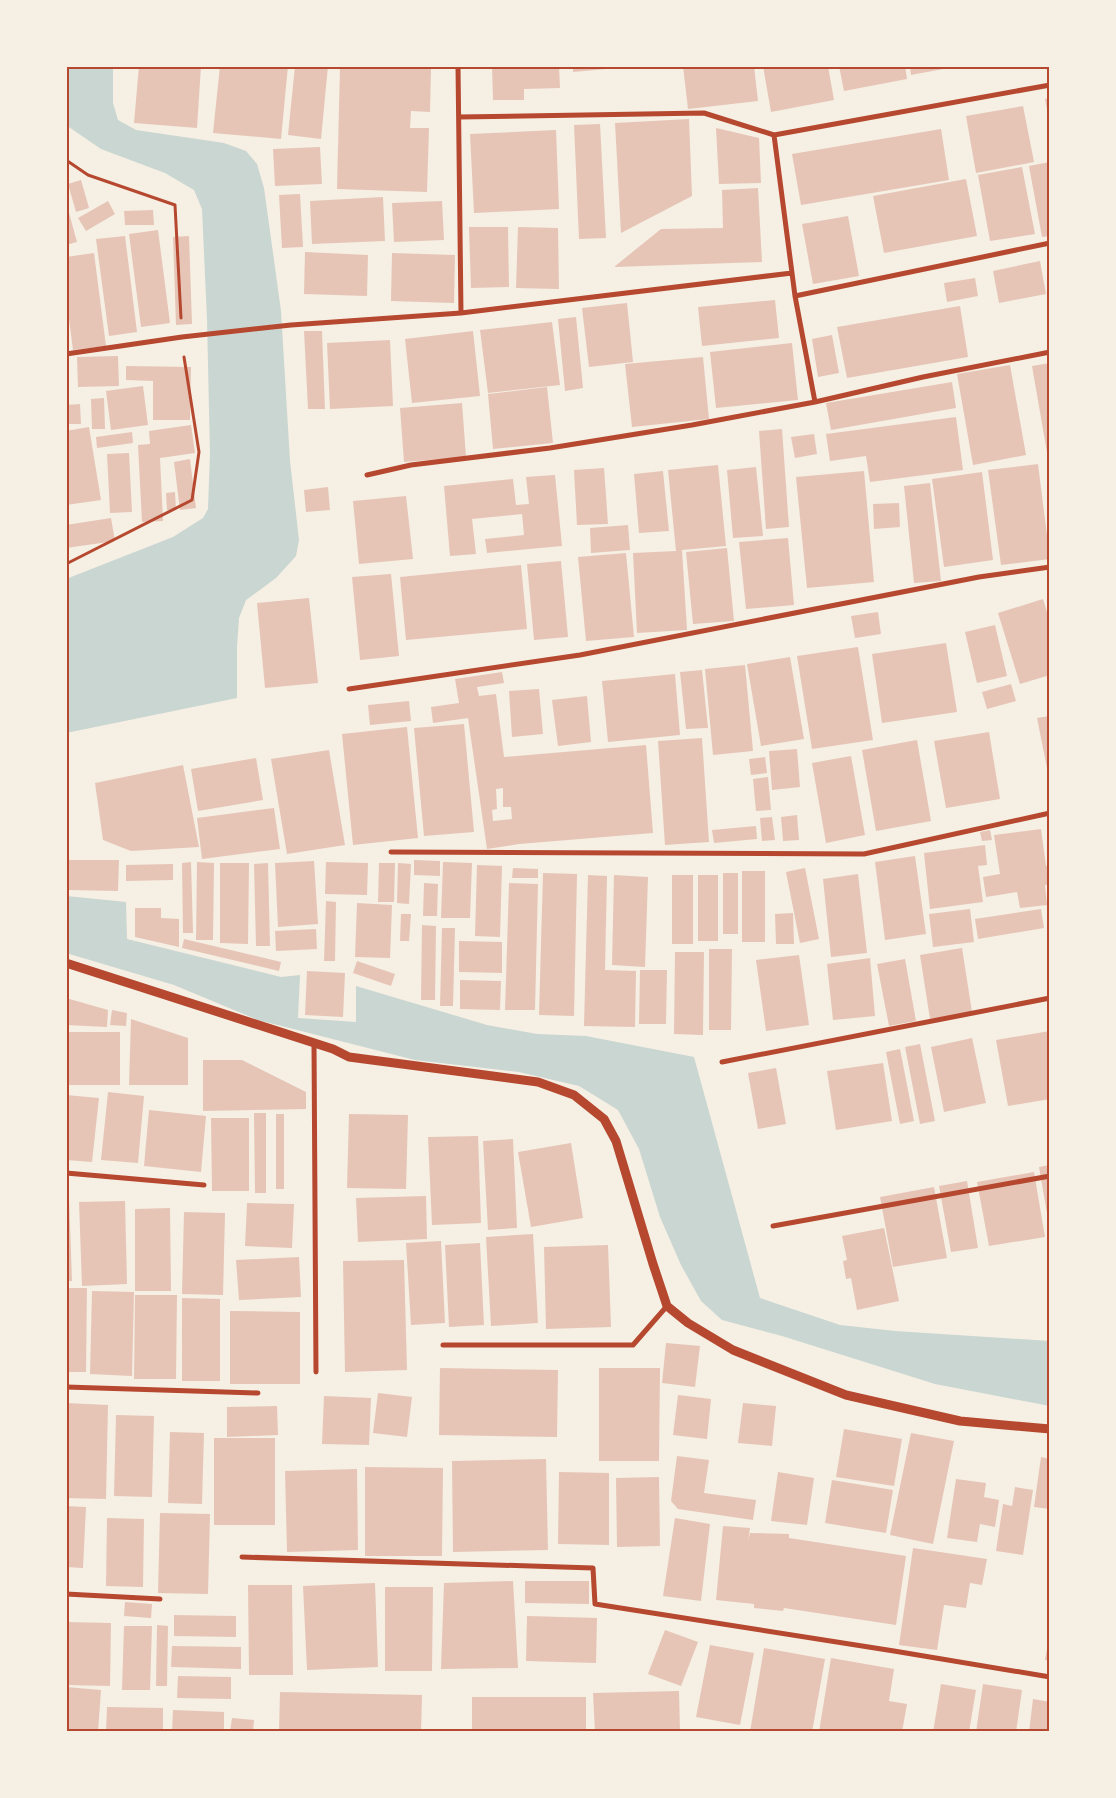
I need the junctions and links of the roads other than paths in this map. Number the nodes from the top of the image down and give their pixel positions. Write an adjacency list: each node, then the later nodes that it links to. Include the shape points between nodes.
1 (458, 66): 3 (street)
2 (1050, 85): 4 (street)
3 (458, 117): 4 (street, via 704,113); 8 (street)
4 (774, 135): 6 (street)
5 (1050, 243): 7 (street)
6 (792, 273): 7 (street); 8 (street)
7 (794, 296): 11 (street)
8 (460, 313): 10 (street, via 291,325)
9 (1050, 352): 11 (street)
10 (66, 354)
11 (815, 402): 12 (street, via 550,448 410,465)
12 (367, 475)
13 (1050, 567): 14 (street, via 980,577 580,655)
14 (349, 689)
15 (1050, 813): 16 (street, via 864,854)
16 (391, 852)
17 (66, 963): 19 (street)
18 (1050, 998): 20 (street)
19 (314, 1043): 25 (street, via 349,1057 538,1082 574,1095 604,1119 616,1141); 27 (street)
20 (722, 1062)
21 (66, 1173): 23 (street)
22 (1050, 1176): 24 (street)
23 (204, 1184)
24 (773, 1226)
25 (667, 1306): 26 (street, via 633,1345); 30 (street, via 733,1350 846,1395 960,1421)
26 (443, 1345)
27 (316, 1372)
28 (66, 1387): 29 (street)
29 (258, 1393)
30 (1050, 1429)
31 (242, 1557): 34 (street, via 593,1568 595,1604)
32 (66, 1594): 33 (street)
33 (160, 1599)
34 (1050, 1677)

